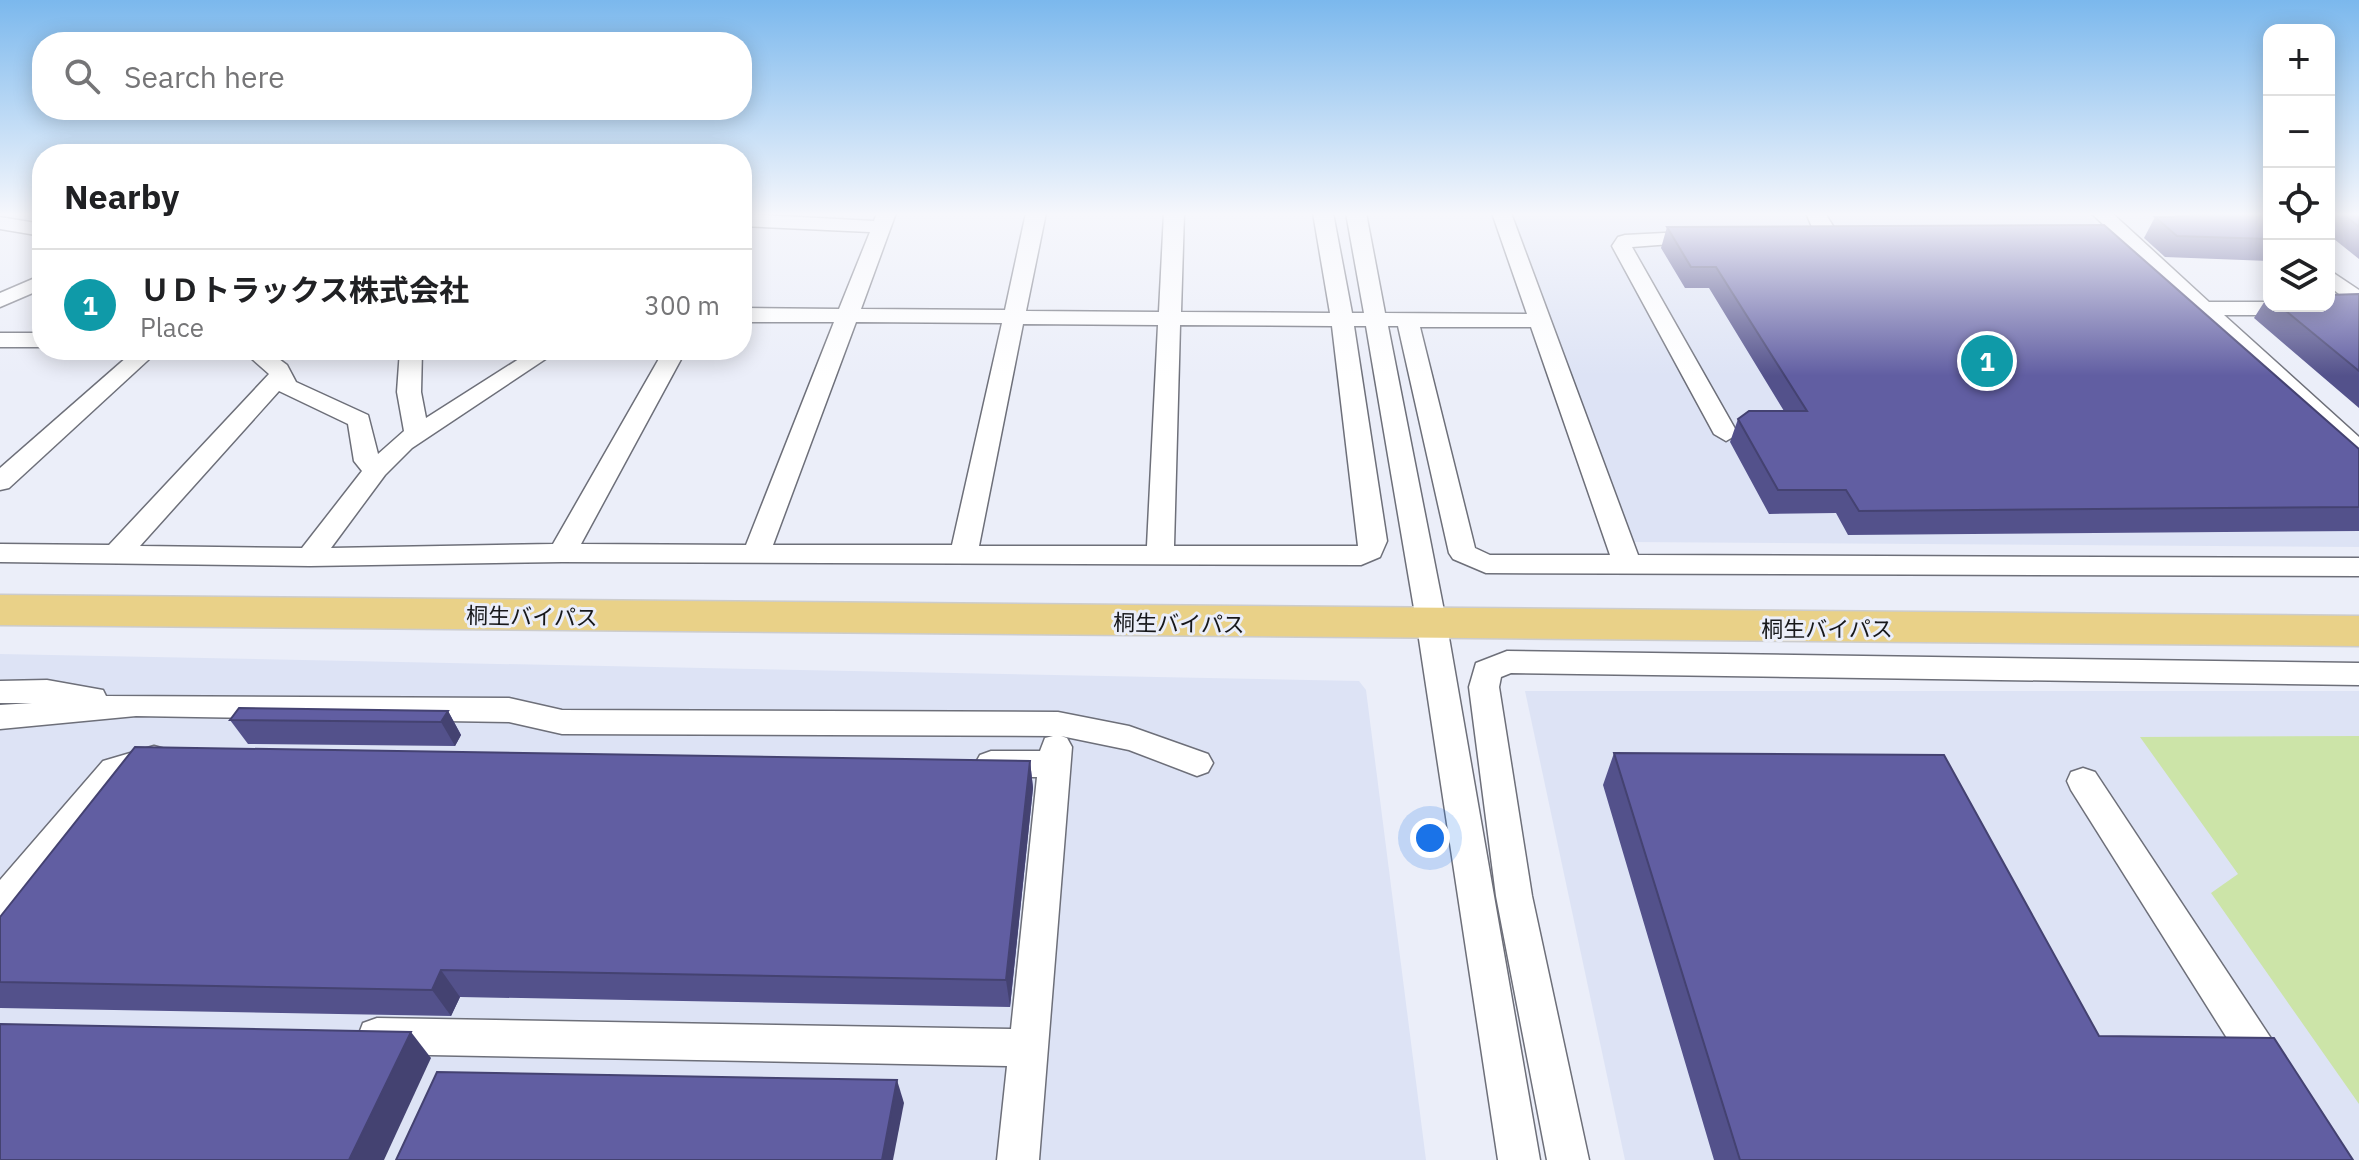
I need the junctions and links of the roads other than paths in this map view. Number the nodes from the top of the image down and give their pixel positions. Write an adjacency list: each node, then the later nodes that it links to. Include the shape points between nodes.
1 (865, 267): 16 (street)
2 (1025, 267): 17 (street)
3 (1172, 267): 18 (street)
4 (1333, 267): 19 (street)
5 (1366, 267): 20 (street)
6 (1521, 267): 22 (street)
7 (1634, 267): 32 (street)
8 (2159, 267): 13 (street)
9 (2335, 281): 11 (street)
10 (32, 286): 12 (street)
11 (2359, 300)
12 (0, 301)
13 (2204, 308): 14 (street); 33 (street)
14 (2359, 309)
15 (752, 315): 16 (street)
16 (846, 316): 17 (street); 39 (street)
17 (1015, 317): 18 (street); 41 (street)
18 (1171, 318): 19 (street); 42 (street)
19 (1342, 319): 20 (street); 42 (street, via 1373,541 1370,551 1349,557)
20 (1376, 320): 21 (street); 48 (street)
21 (1407, 320): 22 (street); 43 (street, via 1463,553 1486,564)
22 (1540, 321): 43 (street)
23 (0, 340): 24 (street)
24 (32, 340)
25 (137, 360): 35 (street)
26 (264, 360): 30 (street)
27 (411, 360): 31 (street, via 409,392)
28 (532, 360): 31 (street)
29 (669, 360): 37 (street)
30 (281, 375): 34 (street, via 286,386 359,420 367,461); 38 (street)
31 (417, 433): 34 (street)
32 (1726, 434)
33 (2359, 450)
34 (376, 470): 40 (street)
35 (0, 482)
36 (0, 553): 38 (street)
37 (562, 553): 39 (street); 40 (street)
38 (116, 555): 40 (street)
39 (756, 555): 41 (street)
40 (310, 557)
41 (963, 557): 42 (street)
42 (1160, 557)
43 (1627, 564): 44 (street)
44 (2359, 567)
45 (0, 585): 48 (highway, 桐生バイパス)
46 (2359, 606): 48 (highway, 桐生バイパス)
47 (0, 610): 48 (highway, 桐生バイパス)
48 (1429, 611): 49 (highway, 桐生バイパス); 65 (street)
49 (2359, 631)
50 (2359, 674): 66 (street, via 1507,662 1493,666 1484,687 1514,896)
51 (0, 692): 52 (street, via 47,691)
52 (136, 705): 53 (street); 54 (street, via 509,710 562,722)
53 (0, 717)
54 (1058, 724): 56 (street, via 1125,735); 58 (street)
55 (182, 758): 60 (street, via 150,758 114,770)
56 (1197, 763)
57 (960, 764): 58 (street)
58 (1054, 764): 62 (street)
59 (2083, 781): 63 (street)
60 (0, 906)
61 (348, 1036): 62 (street)
62 (1028, 1048): 64 (street)
63 (2285, 1095)
64 (1018, 1160)
65 (1519, 1160)
66 (1568, 1160)

